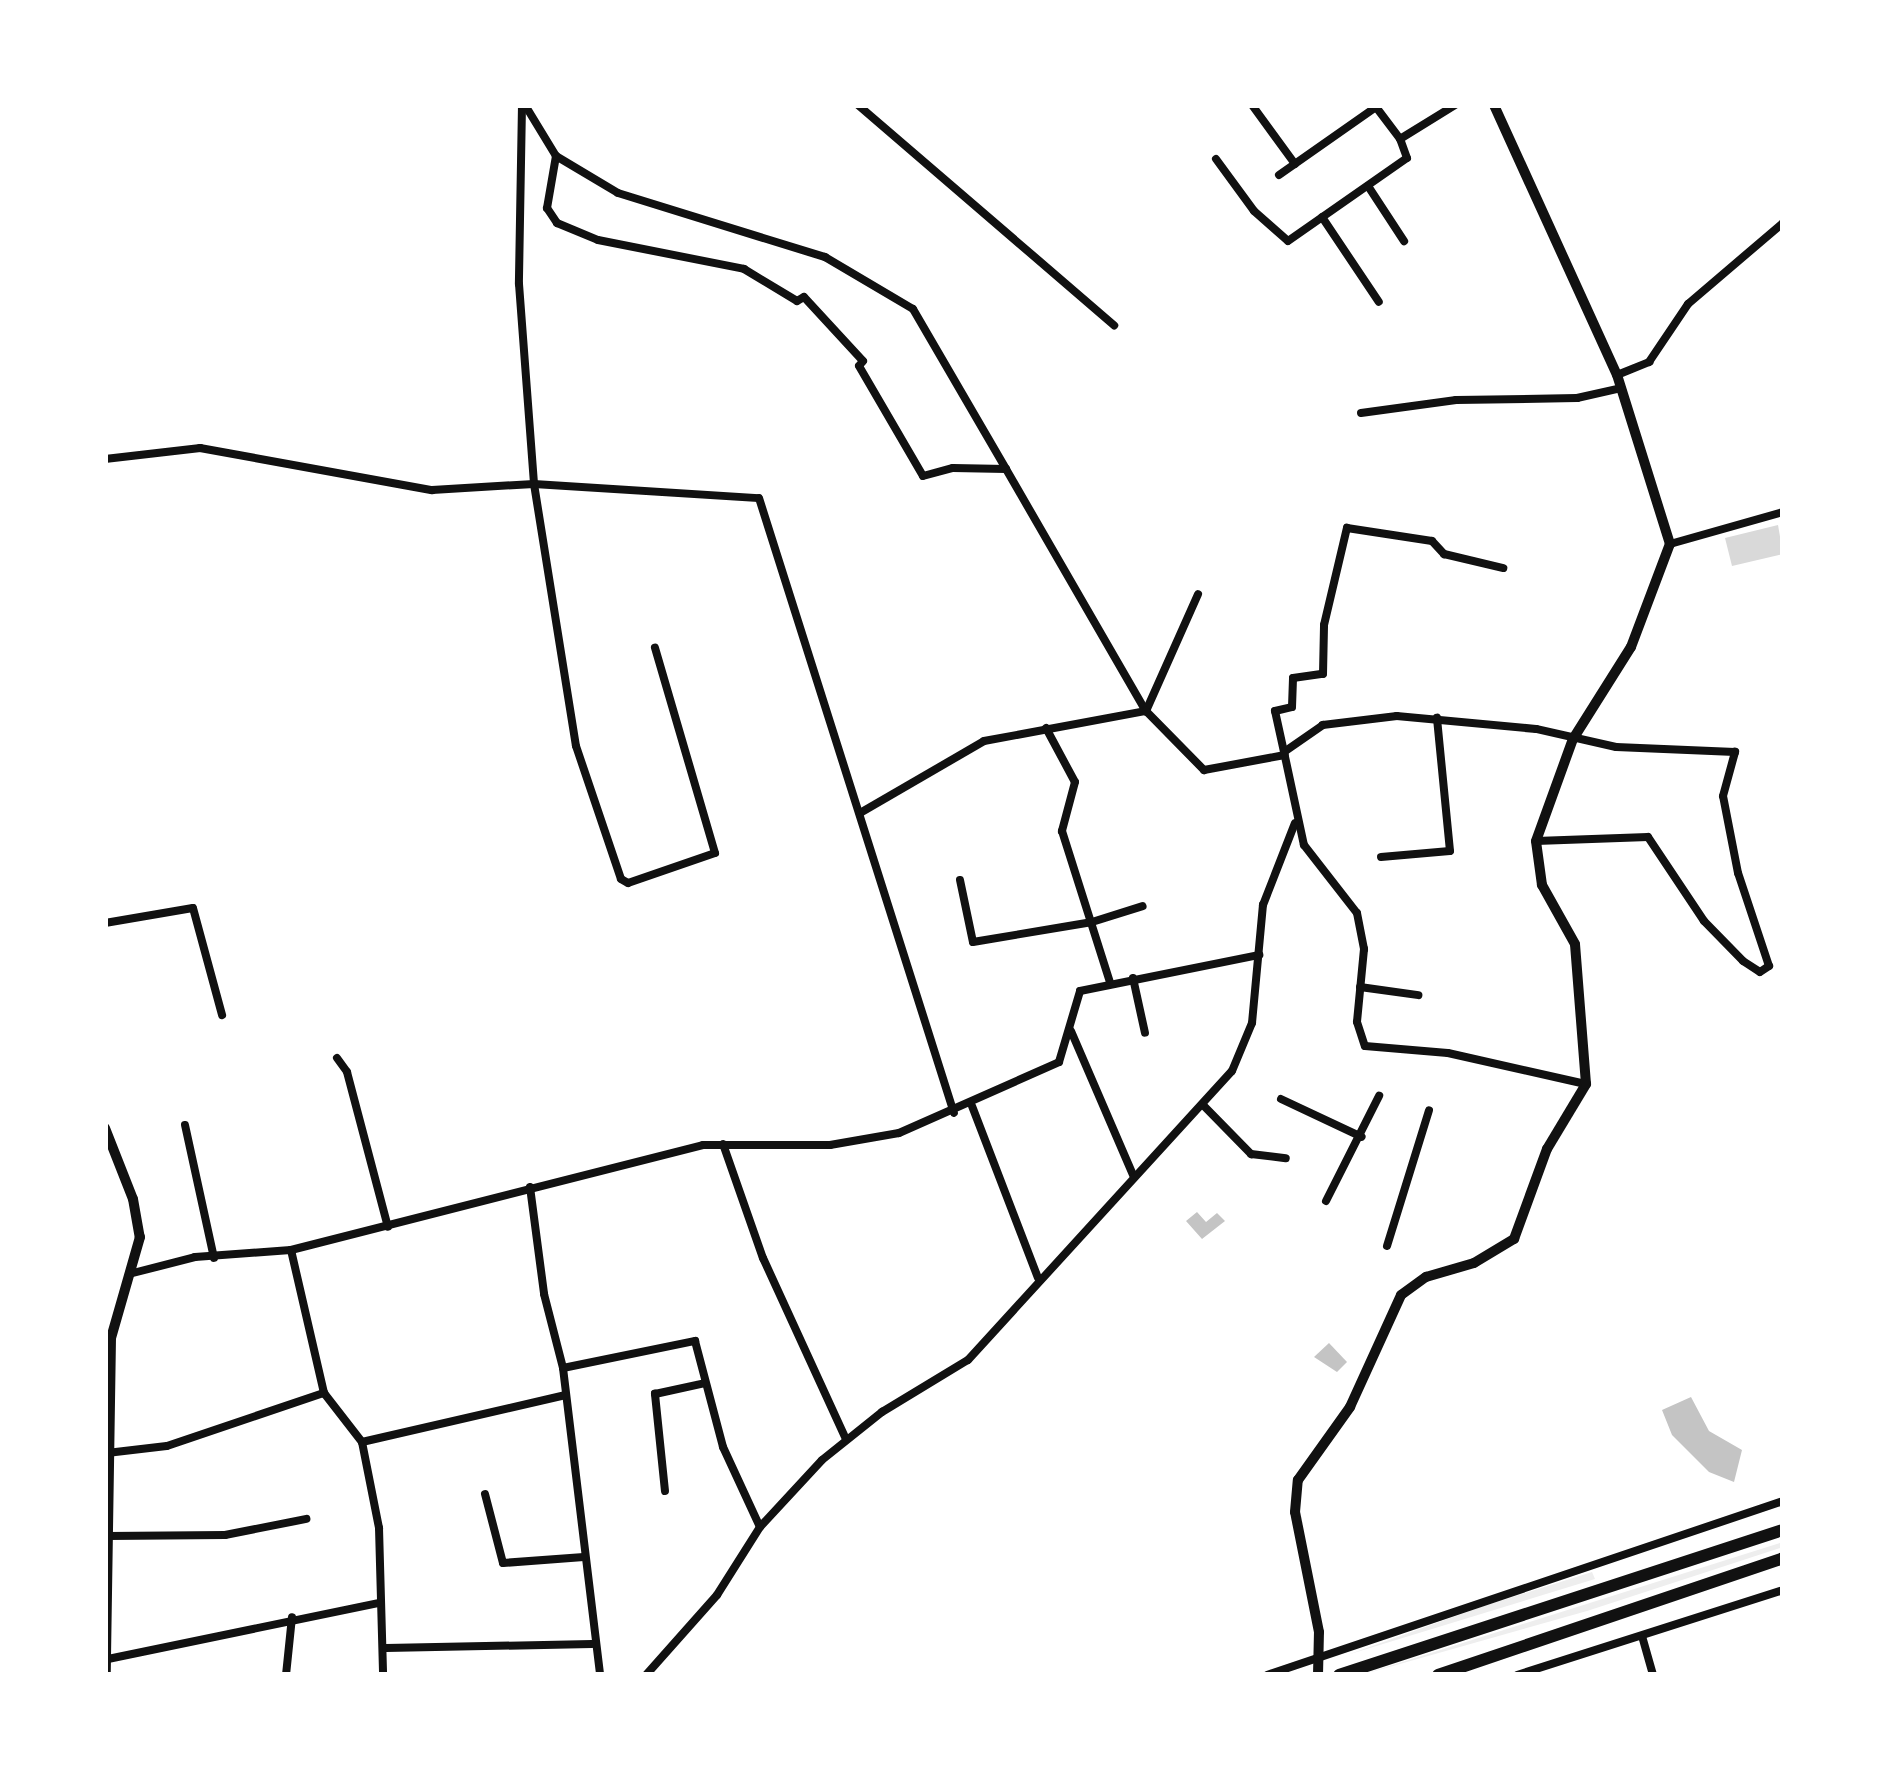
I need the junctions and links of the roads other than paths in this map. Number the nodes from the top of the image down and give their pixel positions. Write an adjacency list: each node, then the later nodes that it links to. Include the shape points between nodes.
1 (523, 105): 7 (street); 22 (street, via 519,284)
2 (858, 105): 16 (street)
3 (1252, 105): 9 (street)
4 (1454, 105): 6 (street)
5 (1494, 105): 17 (main road)
6 (1400, 139): 9 (street, via 1376,107); 11 (street, via 1406,158)
7 (556, 156): 21 (street, via 618,193 825,257 913,310); 21 (street, via 548,208 557,223 598,240 744,269 796,301 804,297 862,361 923,476 953,468)
8 (1216, 160): 12 (street, via 1254,211 1288,241)
9 (1295, 164): 10 (street)
10 (1279, 175)
11 (1368, 186): 12 (street); 14 (street)
12 (1322, 217): 15 (street)
13 (1783, 223): 17 (street, via 1688,304 1649,362)
14 (1404, 242)
15 (1380, 302)
16 (1114, 325)
17 (1617, 375): 18 (main road)
18 (1621, 388): 19 (street, via 1577,398 1456,400); 24 (main road)
19 (1361, 413)
20 (105, 459): 22 (street, via 200,448 432,490)
21 (1006, 469): 28 (street)
22 (534, 484): 27 (street, via 576,746 620,880 628,882 715,853); 33 (street, via 759,498)
23 (1783, 512): 24 (street)
24 (1670, 544): 31 (main road, via 1631,646)
25 (1503, 568): 32 (street, via 1444,554 1432,540 1347,528 1324,625 1322,674 1293,678 1292,707 1274,711)
26 (1198, 594): 28 (street)
27 (655, 648)
28 (1146, 711): 30 (street); 32 (street, via 1204,770)
29 (1438, 718): 31 (street); 32 (street, via 1323,725); 36 (street, via 1450,851)
30 (1046, 728): 33 (street, via 984,741); 39 (street, via 1075,782 1062,831)
31 (1572, 739): 35 (main road); 35 (street, via 1735,752 1722,796 1769,966 1760,972 1743,961 1704,921 1648,837)
32 (1284, 753): 34 (street)
33 (860, 813): 56 (street)
34 (1296, 823): 41 (street, via 1271,876); 44 (street, via 1304,845 1357,913 1364,948)
35 (1536, 841): 50 (main road, via 1542,885 1575,944)
36 (1381, 857)
37 (960, 880): 39 (street, via 973,942)
38 (1144, 906): 39 (street)
39 (1092, 922): 43 (street)
40 (105, 923): 46 (street, via 193,908)
41 (1259, 955): 42 (street); 53 (street, via 1252,1023 1232,1071)
42 (1133, 978): 43 (street); 48 (street)
43 (1110, 982): 47 (street, via 1074,996)
44 (1360, 987): 45 (street); 50 (street, via 1357,1022 1365,1046 1448,1053)
45 (1418, 996)
46 (222, 1015)
47 (1071, 1031): 54 (street, via 1065,1054 1048,1071); 62 (street)
48 (1145, 1032)
49 (337, 1058): 65 (street, via 347,1072)
50 (1586, 1084): 94 (main road, via 1547,1149 1514,1239 1474,1263 1426,1277 1402,1295 1350,1407 1298,1480 1295,1512)
51 (1379, 1096): 59 (street)
52 (1282, 1099): 59 (street)
53 (1203, 1105): 61 (street, via 1251,1154); 62 (street)
54 (972, 1106): 56 (street); 70 (street)
55 (1429, 1110): 66 (street)
56 (954, 1113): 60 (street, via 830,1145)
57 (185, 1125): 68 (street)
58 (105, 1128): 69 (main road, via 138,1218)
59 (1362, 1136): 64 (street)
60 (724, 1144): 63 (street); 75 (street, via 763,1258)
61 (1286, 1158)
62 (1133, 1175): 70 (street)
63 (530, 1187): 65 (street); 71 (street)
64 (1326, 1201)
65 (388, 1227): 67 (street)
66 (1387, 1246)
67 (292, 1250): 68 (street); 73 (street)
68 (214, 1258): 69 (street, via 180,1259)
69 (129, 1274): 77 (main road, via 111,1338)
70 (1038, 1278): 75 (street, via 968,1360)
71 (563, 1368): 72 (street, via 695,1341); 74 (street)
72 (705, 1383): 78 (street, via 655,1394); 83 (street, via 723,1448)
73 (324, 1393): 76 (street); 77 (street, via 166,1446)
74 (566, 1395): 76 (street); 86 (street)
75 (846, 1440): 83 (street)
76 (362, 1442): 89 (street, via 379,1528)
77 (107, 1453): 81 (main road)
78 (666, 1491)
79 (484, 1494): 86 (street, via 504,1563)
80 (1783, 1500): 94 (street)
81 (106, 1513): 85 (main road)
82 (306, 1519): 85 (street, via 226,1535)
83 (760, 1527): 100 (street, via 717,1595)
84 (1783, 1530): 103 (highway)
85 (107, 1536): 95 (main road)
86 (584, 1557): 92 (street)
87 (1783, 1558): 104 (highway)
88 (1783, 1590): 91 (street)
89 (379, 1602): 90 (street); 93 (street)
90 (292, 1617): 95 (street); 97 (street)
91 (1642, 1636): 105 (street); 106 (street)
92 (592, 1644): 93 (street); 99 (street)
93 (386, 1648): 98 (street)
94 (1320, 1658): 101 (street); 102 (main road)
95 (108, 1659): 96 (main road)
96 (106, 1675)
97 (286, 1675)
98 (383, 1675)
99 (600, 1675)
100 (646, 1675)
101 (1266, 1675)
102 (1318, 1675)
103 (1339, 1675)
104 (1438, 1675)
105 (1516, 1675)
106 (1653, 1675)

